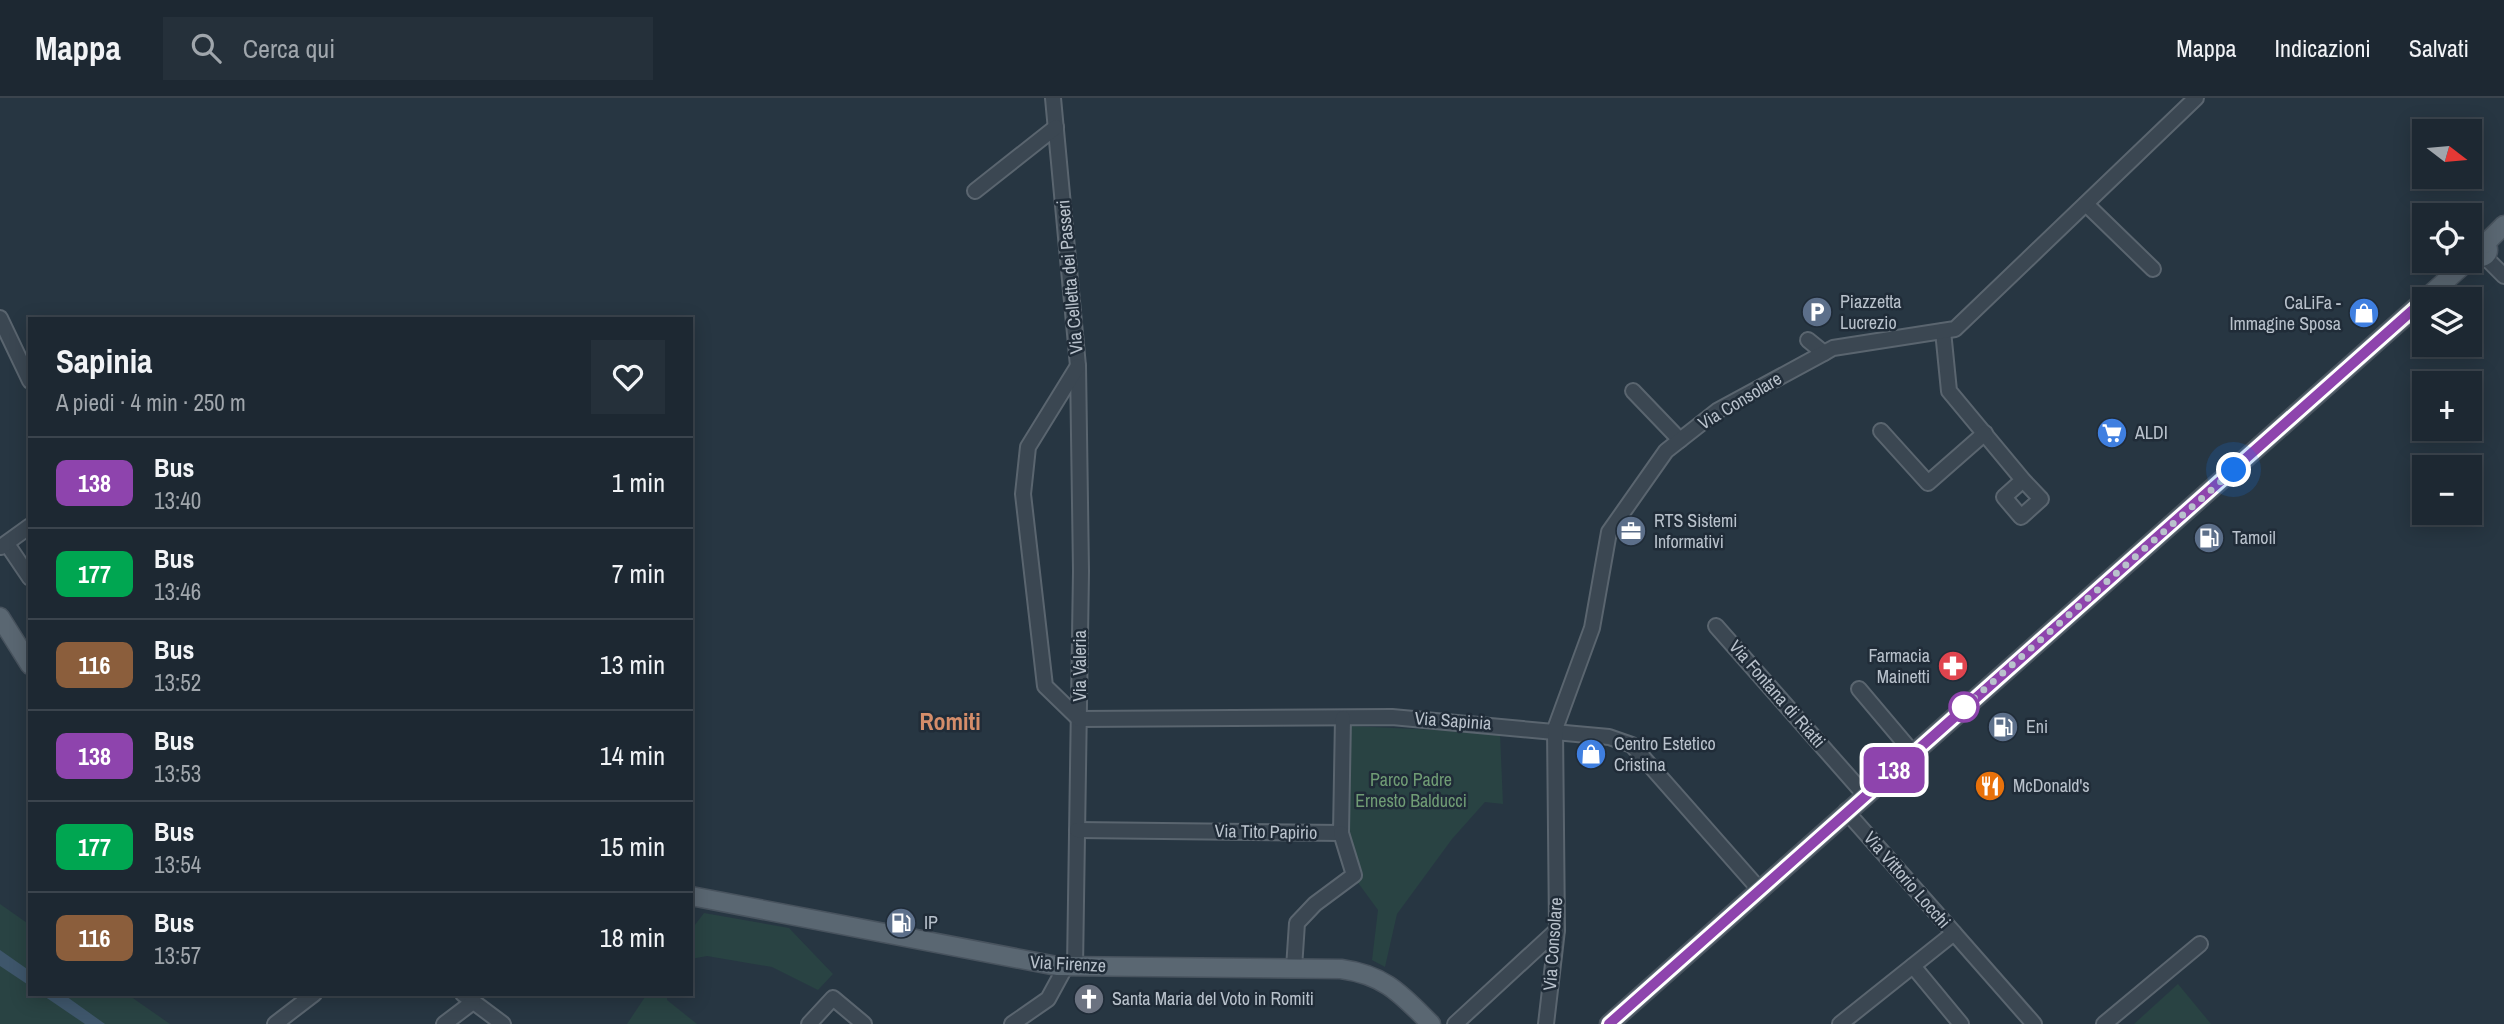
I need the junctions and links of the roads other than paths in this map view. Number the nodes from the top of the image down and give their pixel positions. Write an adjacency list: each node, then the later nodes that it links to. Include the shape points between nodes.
1 (2196, 98): 5 (street, Via Consolare)
2 (1054, 99): 3 (street, Via Celletta dei Passeri)
3 (1056, 127): 4 (street); 18 (street, Via Celletta dei Passeri)
4 (975, 191)
5 (2086, 204): 9 (street); 15 (street, Via Consolare, via 1955,329)
6 (2504, 225): 7 (main road)
7 (2482, 249)
8 (2482, 260): 11 (street)
9 (2153, 269)
10 (2455, 273): 12 (main road)
11 (2504, 276)
12 (2439, 287)
13 (2412, 311): 35 (main road)
14 (0, 318): 19 (street)
15 (1943, 331): 17 (street, Via Consolare); 22 (street, via 1949,391)
16 (1808, 340): 17 (street)
17 (1824, 353): 23 (street, Via Consolare, via 1717,411)
18 (1078, 366): 33 (street, Via Valeria); 33 (street, Via Celletta dei Passeri, via 1028,447 1023,494 1045,687)
19 (28, 377)
20 (1633, 391): 23 (street)
21 (1881, 431): 22 (street, via 1928,483)
22 (1985, 433): 24 (street)
23 (1680, 440): 34 (street, Via Consolare, via 1666,451 1609,532 1591,628)
24 (2023, 480)
25 (28, 527): 26 (street)
26 (3, 546): 27 (street)
27 (28, 576)
28 (0, 617): 30 (main road)
29 (1716, 626): 36 (street, Via Fontana di Riatti)
30 (28, 662)
31 (1859, 689): 35 (street)
32 (1343, 718): 33 (street, Via Sapinia); 34 (street, Via Sapinia, via 1392,717); 39 (street, Via Tito Papirio)
33 (1079, 719): 38 (street, Via Valeria)
34 (1555, 729): 40 (street, Via Sapinia, via 1632,745); 42 (street, Via Consolare)
35 (1913, 753): 36 (main road)
36 (1866, 795): 37 (main road)
37 (1846, 811): 40 (main road); 43 (street, Via Vittorio Locchi)
38 (1077, 830): 39 (street, Via Tito Papirio); 45 (street, Via Valeria)
39 (1341, 833): 47 (street, via 1354,875 1297,923)
40 (1759, 889): 59 (main road)
41 (693, 896): 45 (main road, Via Firenze, via 1013,960)
42 (1557, 930): 57 (street); 58 (street, Via Consolare)
43 (1954, 933): 46 (street, Via Vittorio Locchi); 62 (street)
44 (2200, 944): 63 (street)
45 (1071, 966): 47 (main road, Via Firenze); 55 (street, via 1048,999)
46 (1913, 966): 60 (street, Via Vittorio Locchi); 61 (street)
47 (1294, 968): 56 (main road, Via Firenze, via 1342,969 1379,978)
48 (311, 996): 50 (street)
49 (468, 998): 51 (street); 52 (street)
50 (275, 1024)
51 (444, 1024)
52 (503, 1024)
53 (809, 1024): 54 (street, via 833,998)
54 (864, 1024)
55 (1012, 1024)
56 (1432, 1024)
57 (1455, 1024)
58 (1546, 1024)
59 (1609, 1024)
60 (1840, 1024)
61 (1961, 1024)
62 (2034, 1024)
63 (2105, 1024)

